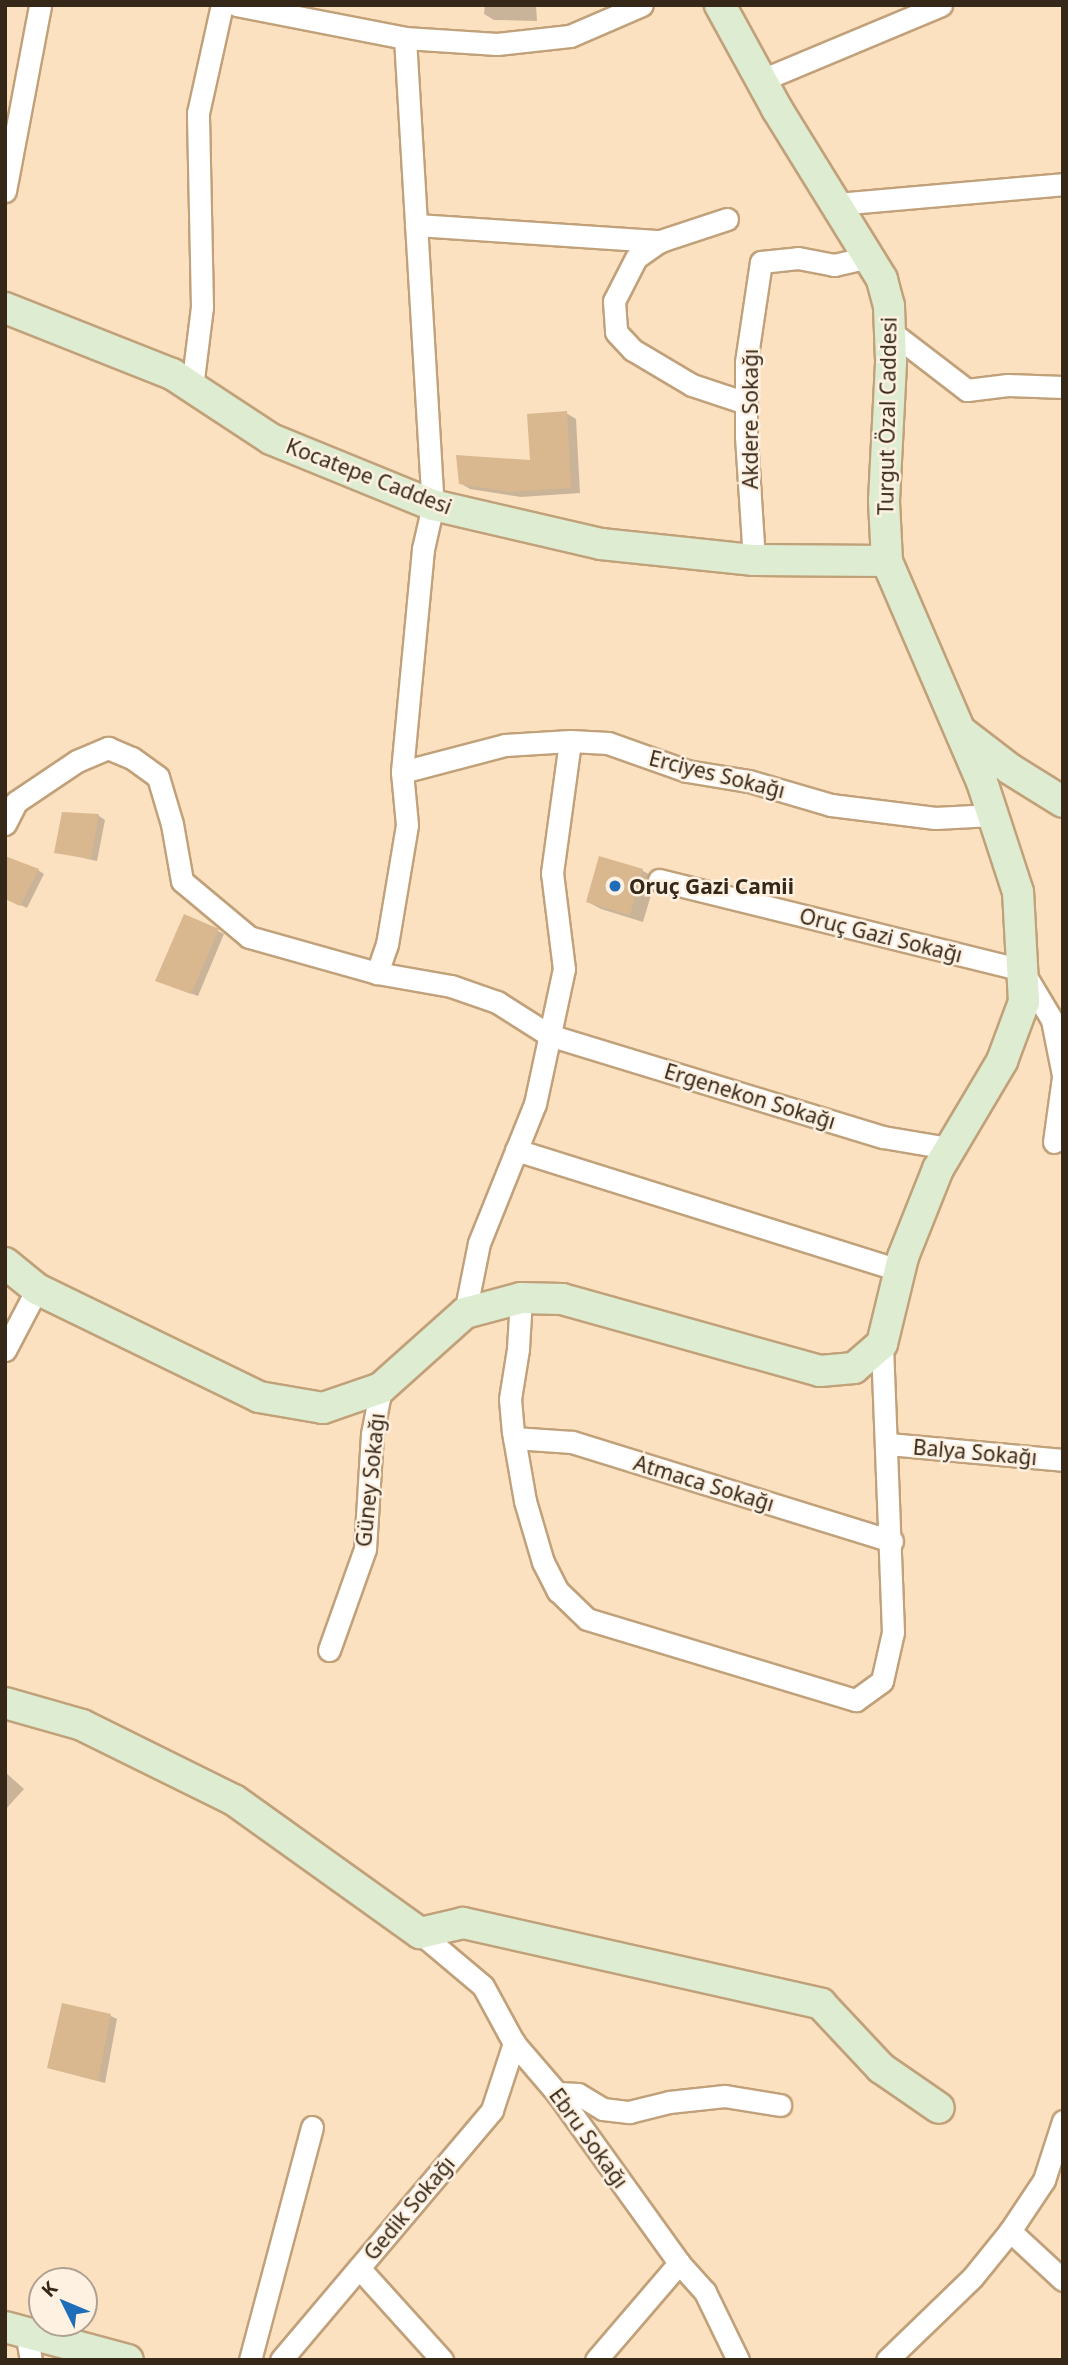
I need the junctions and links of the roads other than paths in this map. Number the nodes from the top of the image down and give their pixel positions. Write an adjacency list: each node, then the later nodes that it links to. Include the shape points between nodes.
1 (40, 5): 10 (street)
2 (222, 5): 18 (street, via 198,113 202,307)
3 (236, 5): 7 (street)
4 (642, 5): 7 (street, via 570,36 497,44)
5 (720, 5): 8 (street, Turgut Özal Caddesi)
6 (942, 5): 8 (street)
7 (405, 38): 13 (street)
8 (762, 80): 11 (street, Turgut Özal Caddesi)
9 (1063, 184): 11 (street)
10 (5, 191)
11 (836, 204): 15 (street, Turgut Özal Caddesi)
12 (727, 219): 14 (street)
13 (416, 225): 14 (street); 21 (street)
14 (660, 242): 20 (street, via 636,258 614,301 616,332 633,350 692,385)
15 (869, 257): 17 (street, Turgut Özal Caddesi, via 882,279); 20 (street, Akdere Sokağı, via 834,265 798,258 761,262 746,362)
16 (5, 307): 18 (street, Kocatepe Caddesi, via 172,374)
17 (890, 331): 19 (street, via 967,390 1008,385); 23 (street, Turgut Özal Caddesi, via 884,501)
18 (192, 387): 21 (street, Kocatepe Caddesi, via 271,439)
19 (1063, 387)
20 (746, 403): 22 (street, Akdere Sokağı)
21 (433, 505): 22 (street, Kocatepe Caddesi, via 601,544); 26 (street, via 423,549)
22 (754, 559): 23 (street, Kocatepe Caddesi)
23 (887, 561): 24 (street, Turgut Özal Caddesi)
24 (960, 730): 27 (street); 28 (street, Turgut Özal Caddesi)
25 (570, 741): 26 (street, Erciyes Sokağı, via 505,745); 28 (street, Erciyes Sokağı, via 608,743 687,771 749,781 831,805 935,818); 33 (street, via 552,873 564,969)
26 (402, 772): 32 (street, via 407,825 387,944)
27 (1063, 802)
28 (993, 815): 31 (street, Turgut Özal Caddesi, via 1018,892)
29 (5, 824): 32 (street, Ergenekon Sokağı, via 16,802 77,761 108,748 158,777 182,881 249,937)
30 (659, 880): 31 (street, Oruç Gazi Sokağı)
31 (1022, 970): 34 (street, via 1052,1020); 36 (street, Turgut Özal Caddesi, via 1024,1002 1002,1061)
32 (377, 973): 33 (street, Ergenekon Sokağı, via 451,986 497,1002)
33 (549, 1035): 36 (street, Ergenekon Sokağı, via 883,1137); 37 (street, via 535,1104)
34 (1063, 1076): 35 (street)
35 (1054, 1142)
36 (953, 1149): 39 (street, Turgut Özal Caddesi, via 938,1170)
37 (516, 1150): 39 (street); 42 (street, via 478,1243)
38 (5, 1263): 40 (street)
39 (900, 1270): 43 (street, Turgut Özal Caddesi)
40 (37, 1289): 44 (street); 45 (street, via 259,1397 323,1408)
41 (521, 1298): 42 (street); 43 (street, via 562,1299 820,1371 854,1368); 46 (street, via 510,1399)
42 (465, 1312): 45 (street)
43 (882, 1344): 47 (street)
44 (5, 1350)
45 (382, 1388): 50 (street, Güney Sokağı, via 372,1434 365,1549)
46 (514, 1438): 49 (street, Atmaca Sokağı, via 572,1442); 49 (street, via 542,1562 558,1591 587,1619 856,1700 882,1681 888,1657 893,1632)
47 (888, 1444): 48 (street, Balya Sokağı); 49 (street)
48 (1063, 1460)
49 (892, 1541)
50 (329, 1650)
51 (5, 1703): 52 (street, via 82,1725 234,1800)
52 (420, 1933): 53 (street, Ebru Sokağı, via 482,1986); 56 (street, via 463,1923 821,2004 881,2068)
53 (514, 2043): 54 (street, Ebru Sokağı); 61 (street, Gedik Sokağı, via 492,2110)
54 (557, 2093): 55 (street, via 578,2094 603,2109 629,2112 725,2096); 60 (street, Ebru Sokağı)
55 (780, 2105)
56 (939, 2108)
57 (1063, 2121): 59 (street, via 1044,2180)
58 (312, 2127): 65 (street)
59 (1010, 2231): 62 (street); 70 (street, via 972,2278)
60 (679, 2263): 68 (street); 69 (street, Ebru Sokağı, via 705,2292)
61 (359, 2268): 66 (street, Gedik Sokağı); 67 (street)
62 (1063, 2280)
63 (21, 2340): 64 (street)
64 (128, 2360)
65 (250, 2360)
66 (281, 2360)
67 (442, 2360)
68 (596, 2360)
69 (738, 2360)
70 (887, 2360)

